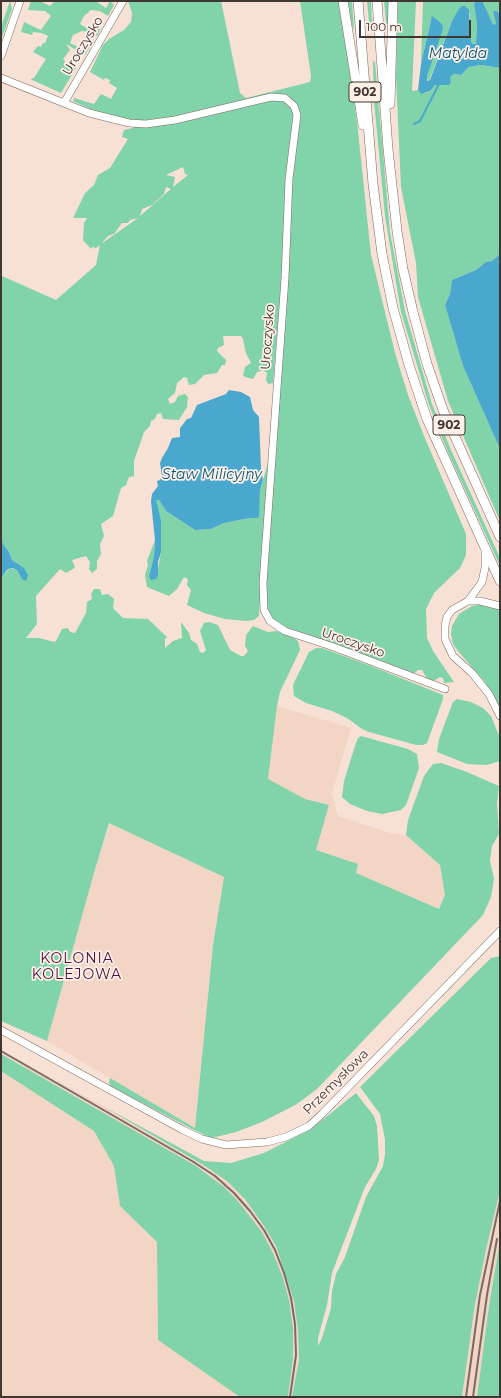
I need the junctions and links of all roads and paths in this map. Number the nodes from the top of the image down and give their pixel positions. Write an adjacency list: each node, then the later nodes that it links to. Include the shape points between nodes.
1 (20, 1): 7 (street)
2 (123, 1): 9 (street, Uroczysko)
3 (343, 1): 11 (main road)
4 (358, 1): 11 (main road, 902)
5 (377, 1): 10 (main road, 902)
6 (393, 1): 10 (main road)
7 (1, 56)
8 (1, 78): 9 (street, Uroczysko)
9 (64, 103): 17 (street, Uroczysko, via 105,118 135,124 175,120 271,97 285,98 294,106 296,115 289,179 285,278 263,583 264,610 270,621 284,631)
10 (388, 149): 12 (main road, 902, via 403,269 427,364 442,410)
11 (373, 184): 13 (main road, 902, via 382,254 393,308 409,365 427,419)
12 (500, 537)
13 (484, 547): 14 (main road, 902); 15 (street, via 485,568 482,582)
14 (500, 581)
15 (468, 601): 16 (street); 18 (street, via 452,610 444,626 445,639 453,656 472,672 489,694)
16 (500, 606)
17 (445, 689)
18 (500, 716)
19 (500, 931): 20 (street, Przemysłowa, via 322,1114 308,1126 286,1137 267,1142 226,1145 202,1139)
20 (1, 1030)

